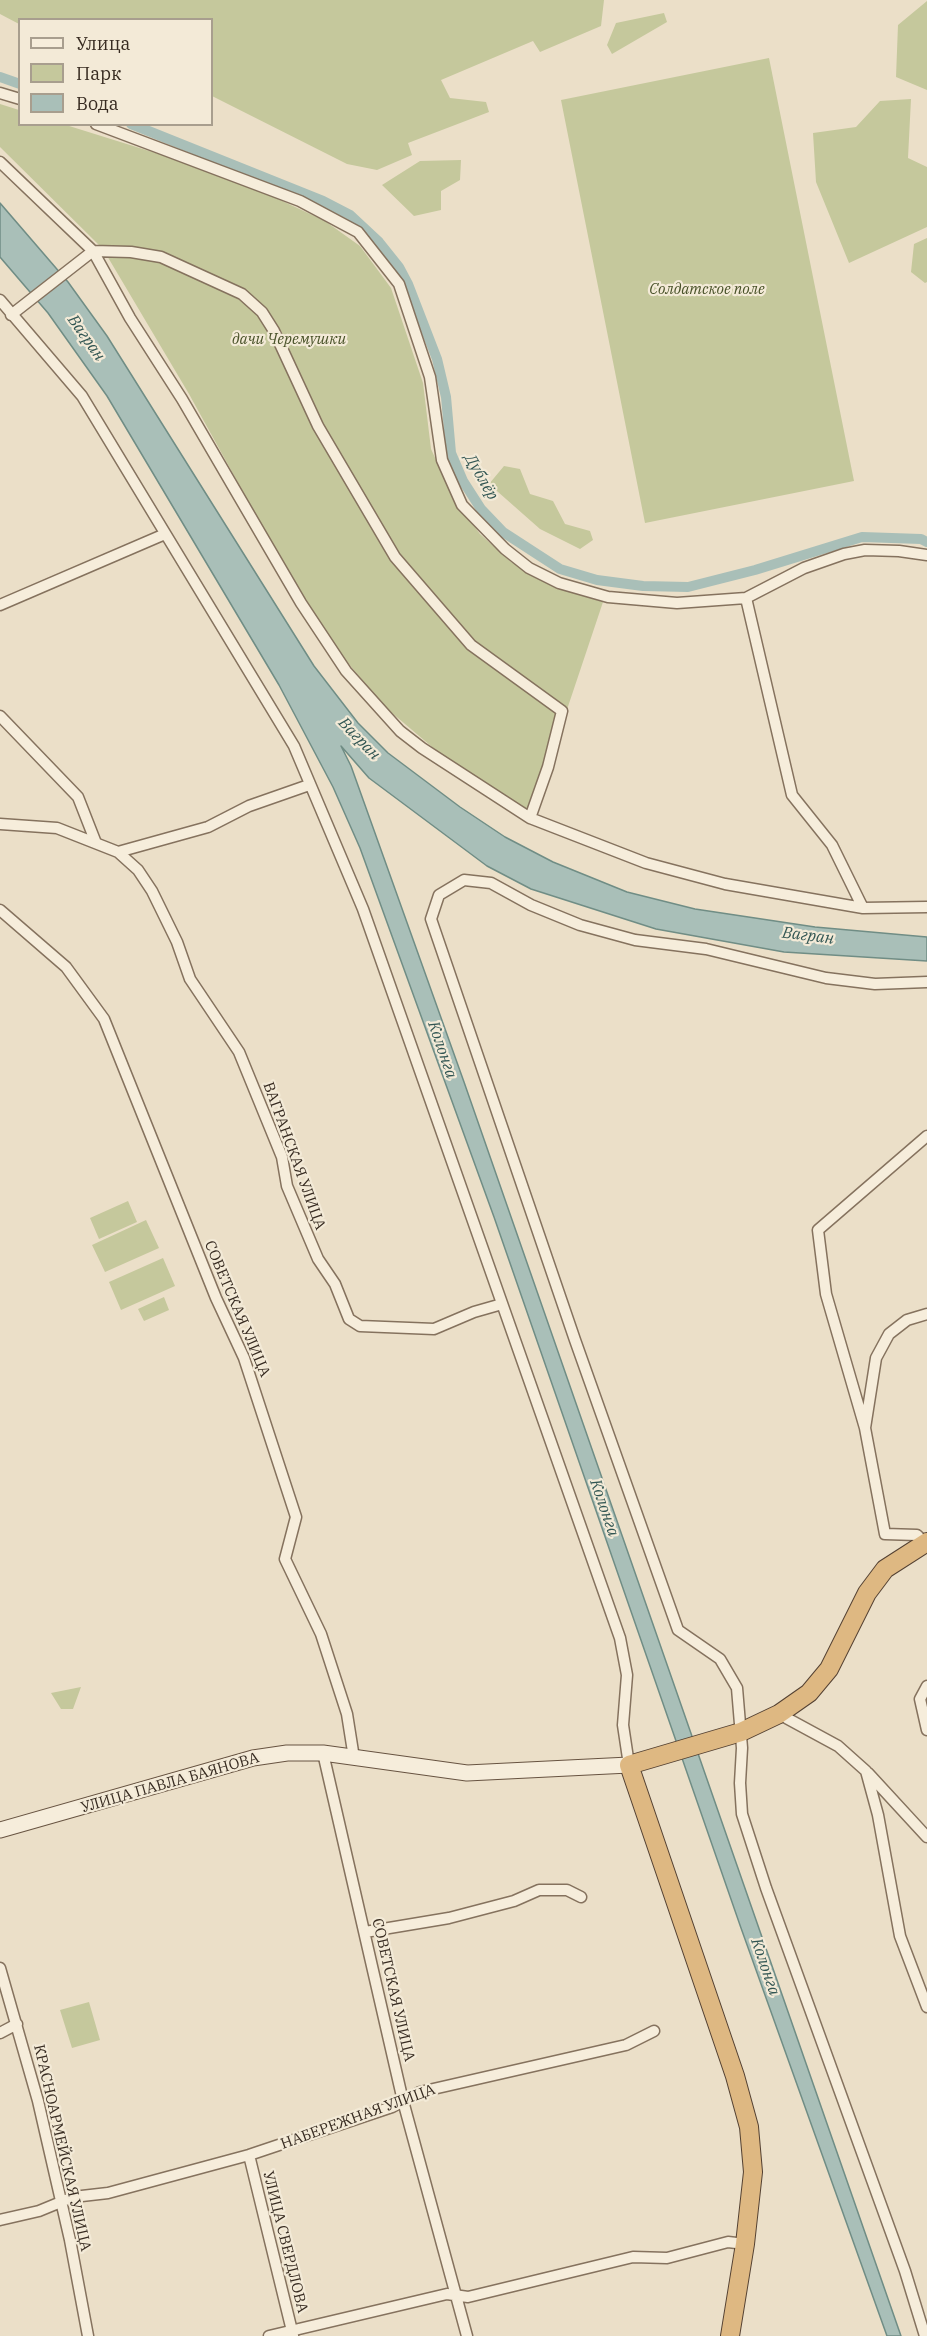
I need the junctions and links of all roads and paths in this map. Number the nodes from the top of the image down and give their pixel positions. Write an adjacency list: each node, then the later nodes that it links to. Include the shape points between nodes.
1 (0, 93): 2 (street)
2 (18, 98)
3 (101, 126): 10 (street, via 300,201 358,232 399,284 430,377 442,460 462,505 521,562 559,583 608,597 677,603)
4 (0, 162): 5 (street)
5 (90, 253): 7 (street); 14 (street, via 346,671 400,731); 14 (street, via 131,252 161,257 242,294 262,312 318,426 395,556 471,645 562,711)
6 (0, 300): 7 (street)
7 (11, 315): 8 (street, via 82,396)
8 (165, 534): 11 (street); 13 (street, via 294,746)
9 (927, 555): 10 (street, via 865,550 844,554 804,568)
10 (746, 598): 19 (street, via 792,795 832,845)
11 (0, 605)
12 (0, 716): 16 (street, via 78,797)
13 (309, 785): 17 (street, via 249,806 208,827); 23 (street, via 363,909)
14 (530, 818): 19 (street, via 669,869 725,884)
15 (0, 824): 16 (street, via 57,828)
16 (96, 843): 17 (street)
17 (118, 852): 23 (street, ВАГРАНСКАЯ УЛИЦА, via 138,870 152,891 190,979 239,1052 282,1157 287,1186 349,1319 360,1326 434,1329)
18 (927, 907): 19 (street)
19 (863, 908)
20 (0, 910): 32 (street, СОВЕТСКАЯ УЛИЦА, via 66,967 104,1019 244,1358 296,1517 285,1559 321,1634 347,1714)
21 (927, 982): 30 (street, via 875,984 826,978 706,949 635,940 580,926 491,883 464,880 439,895 431,919 678,1630 720,1659 737,1688)
22 (927, 1136): 25 (street, via 818,1230 826,1294)
23 (502, 1304): 33 (street, via 620,1638 627,1675 623,1725)
24 (927, 1314): 25 (street, via 907,1320 889,1334 876,1358)
25 (865, 1428): 26 (street, via 885,1534 916,1535)
26 (926, 1542): 28 (highway, via 885,1569 867,1593 829,1669 809,1693)
27 (927, 1686): 29 (street, via 920,1699)
28 (779, 1714): 30 (highway); 34 (street, via 838,1746)
29 (927, 1730)
30 (741, 1732): 33 (highway); 55 (street, via 742,1814)
31 (323, 1753): 32 (main road, УЛИЦА ПАВЛА БАЯНОВА); 35 (main road, УЛИЦА ПАВЛА БАЯНОВА, via 253,1758); 38 (street, СОВЕТСКАЯ УЛИЦА)
32 (354, 1758): 33 (main road, УЛИЦА ПАВЛА БАЯНОВА, via 467,1773)
33 (629, 1765): 48 (highway, via 742,2100 753,2172)
34 (866, 1771): 36 (street); 40 (street, via 900,1936)
35 (0, 1830)
36 (927, 1837)
37 (581, 1897): 38 (street, via 567,1890 539,1890 514,1901 449,1918)
38 (365, 1932): 44 (street, СОВЕТСКАЯ УЛИЦА)
39 (0, 1968): 41 (street, КРАСНОАРМЕЙСКАЯ УЛИЦА)
40 (927, 2007)
41 (17, 2024): 43 (street); 46 (street, КРАСНОАРМЕЙСКАЯ УЛИЦА)
42 (654, 2031): 44 (street, НАБЕРЕЖНАЯ УЛИЦА, via 626,2045 420,2092)
43 (0, 2033)
44 (404, 2101): 45 (street, НАБЕРЕЖНАЯ УЛИЦА); 49 (street, СОВЕТСКАЯ УЛИЦА)
45 (249, 2155): 46 (street, НАБЕРЕЖНАЯ УЛИЦА); 50 (street, УЛИЦА СВЕРДЛОВА)
46 (61, 2202): 47 (street, НАБЕРЕЖНАЯ УЛИЦА); 51 (street, КРАСНОАРМЕЙСКАЯ УЛИЦА)
47 (0, 2220)
48 (746, 2244): 49 (street, via 728,2242 667,2258 633,2257 468,2297); 54 (highway)
49 (456, 2295): 50 (street, via 447,2294); 53 (street, СОВЕТСКАЯ УЛИЦА)
50 (292, 2333): 52 (street)
51 (88, 2336)
52 (269, 2336)
53 (467, 2336)
54 (730, 2336)
55 (925, 2336)

